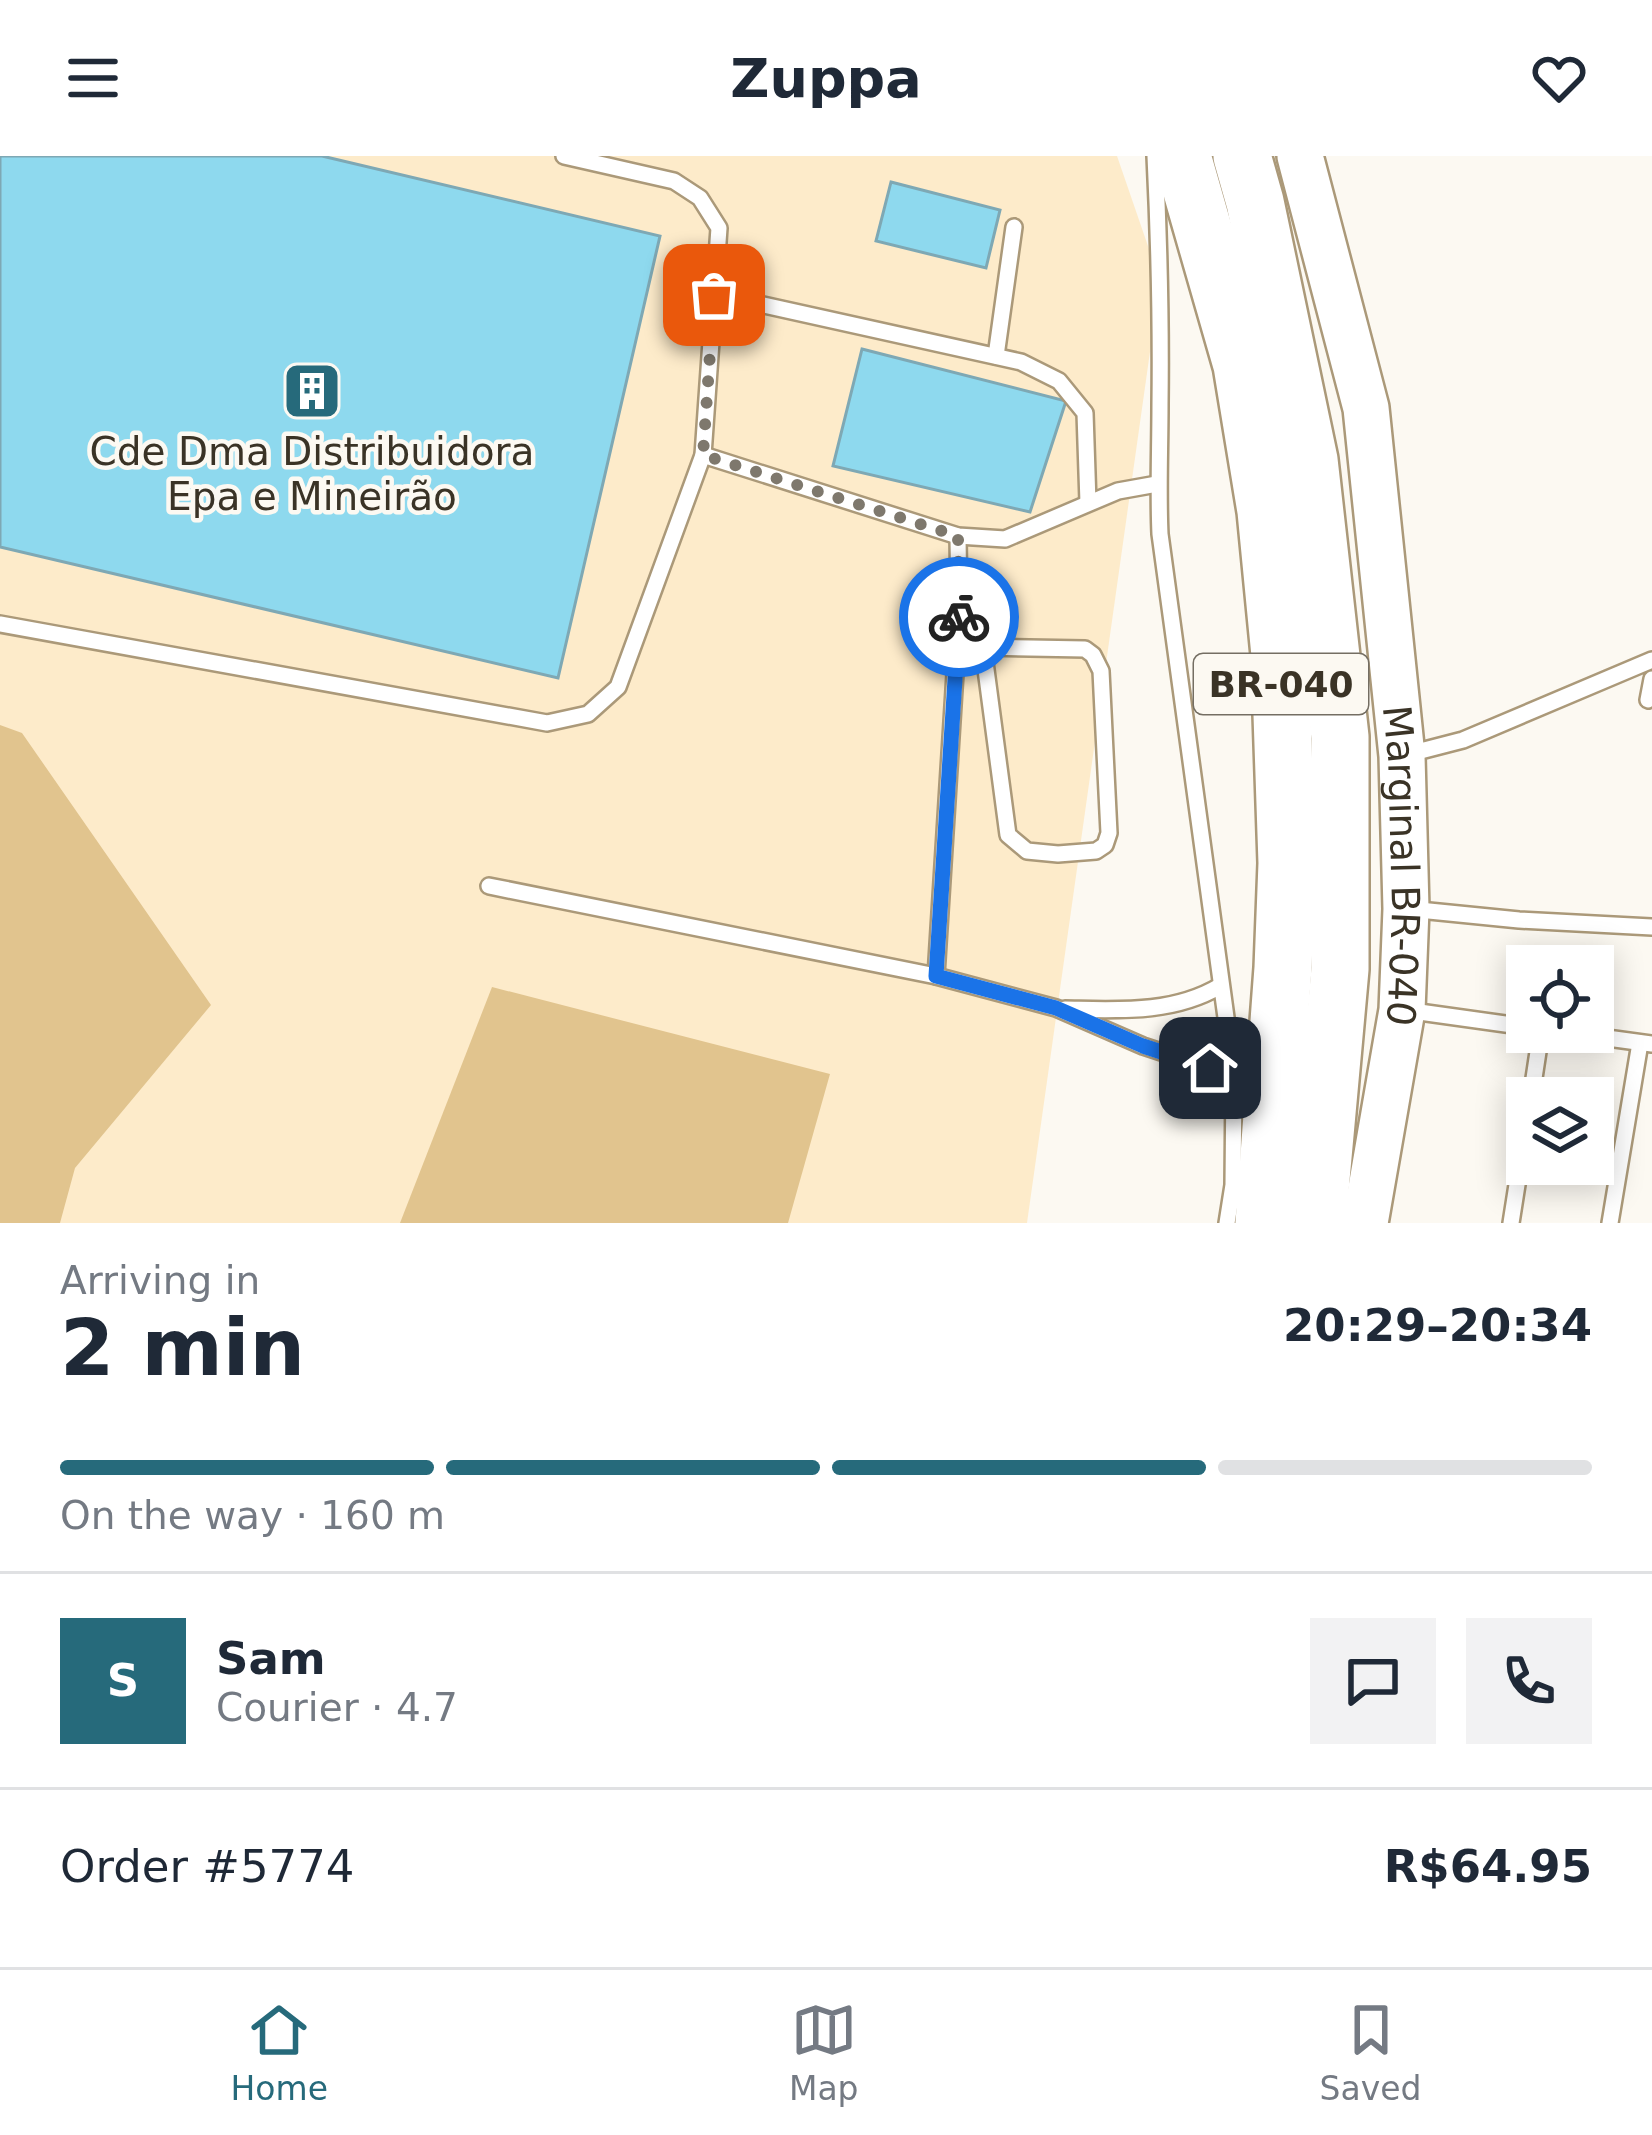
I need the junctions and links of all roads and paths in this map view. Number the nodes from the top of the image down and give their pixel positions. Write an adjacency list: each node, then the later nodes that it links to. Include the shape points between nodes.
1 (565, 156): 7 (lane, via 674,181 700,198 718,228)
2 (1154, 156): 10 (lane)
3 (1182, 156): 33 (highway, BR-040, via 1242,365 1280,655 1287,863)
4 (1242, 156): 34 (highway, BR-040, via 1309,460 1340,737 1340,969)
5 (1300, 156): 19 (main road, Marginal BR-040, via 1366,408)
6 (1014, 227): 8 (lane)
7 (714, 295): 8 (lane); 9 (lane)
8 (996, 356): 11 (lane, via 1059,381 1085,413)
9 (703, 455): 12 (lane); 14 (lane, via 618,687 588,714 547,723)
10 (1157, 484): 11 (lane); 24 (lane)
11 (1088, 503): 12 (lane, via 1005,538)
12 (958, 536): 13 (lane)
13 (959, 610): 15 (lane); 23 (lane)
14 (0, 624)
15 (982, 647): 15 (lane, via 1008,835 1027,851 1096,851 1109,833 1094,655)
16 (1652, 661): 19 (lane, via 1463,740)
17 (1652, 679): 18 (lane)
18 (1648, 700)
19 (1402, 756): 21 (main road, Marginal BR-040)
20 (489, 886): 23 (lane)
21 (1406, 909): 22 (lane); 26 (main road, Marginal BR-040)
22 (1652, 927)
23 (936, 976): 25 (lane)
24 (1220, 986): 25 (lane, via 1142,1011); 30 (lane)
25 (1056, 1008): 30 (lane)
26 (1402, 1010): 27 (lane); 35 (main road, Marginal BR-040)
27 (1506, 1024)
28 (1614, 1039): 29 (lane)
29 (1646, 1043): 37 (lane)
30 (1234, 1076): 32 (lane)
31 (1517, 1185): 36 (lane)
32 (1227, 1223)
33 (1264, 1223)
34 (1317, 1223)
35 (1365, 1223)
36 (1511, 1223)
37 (1610, 1223)

